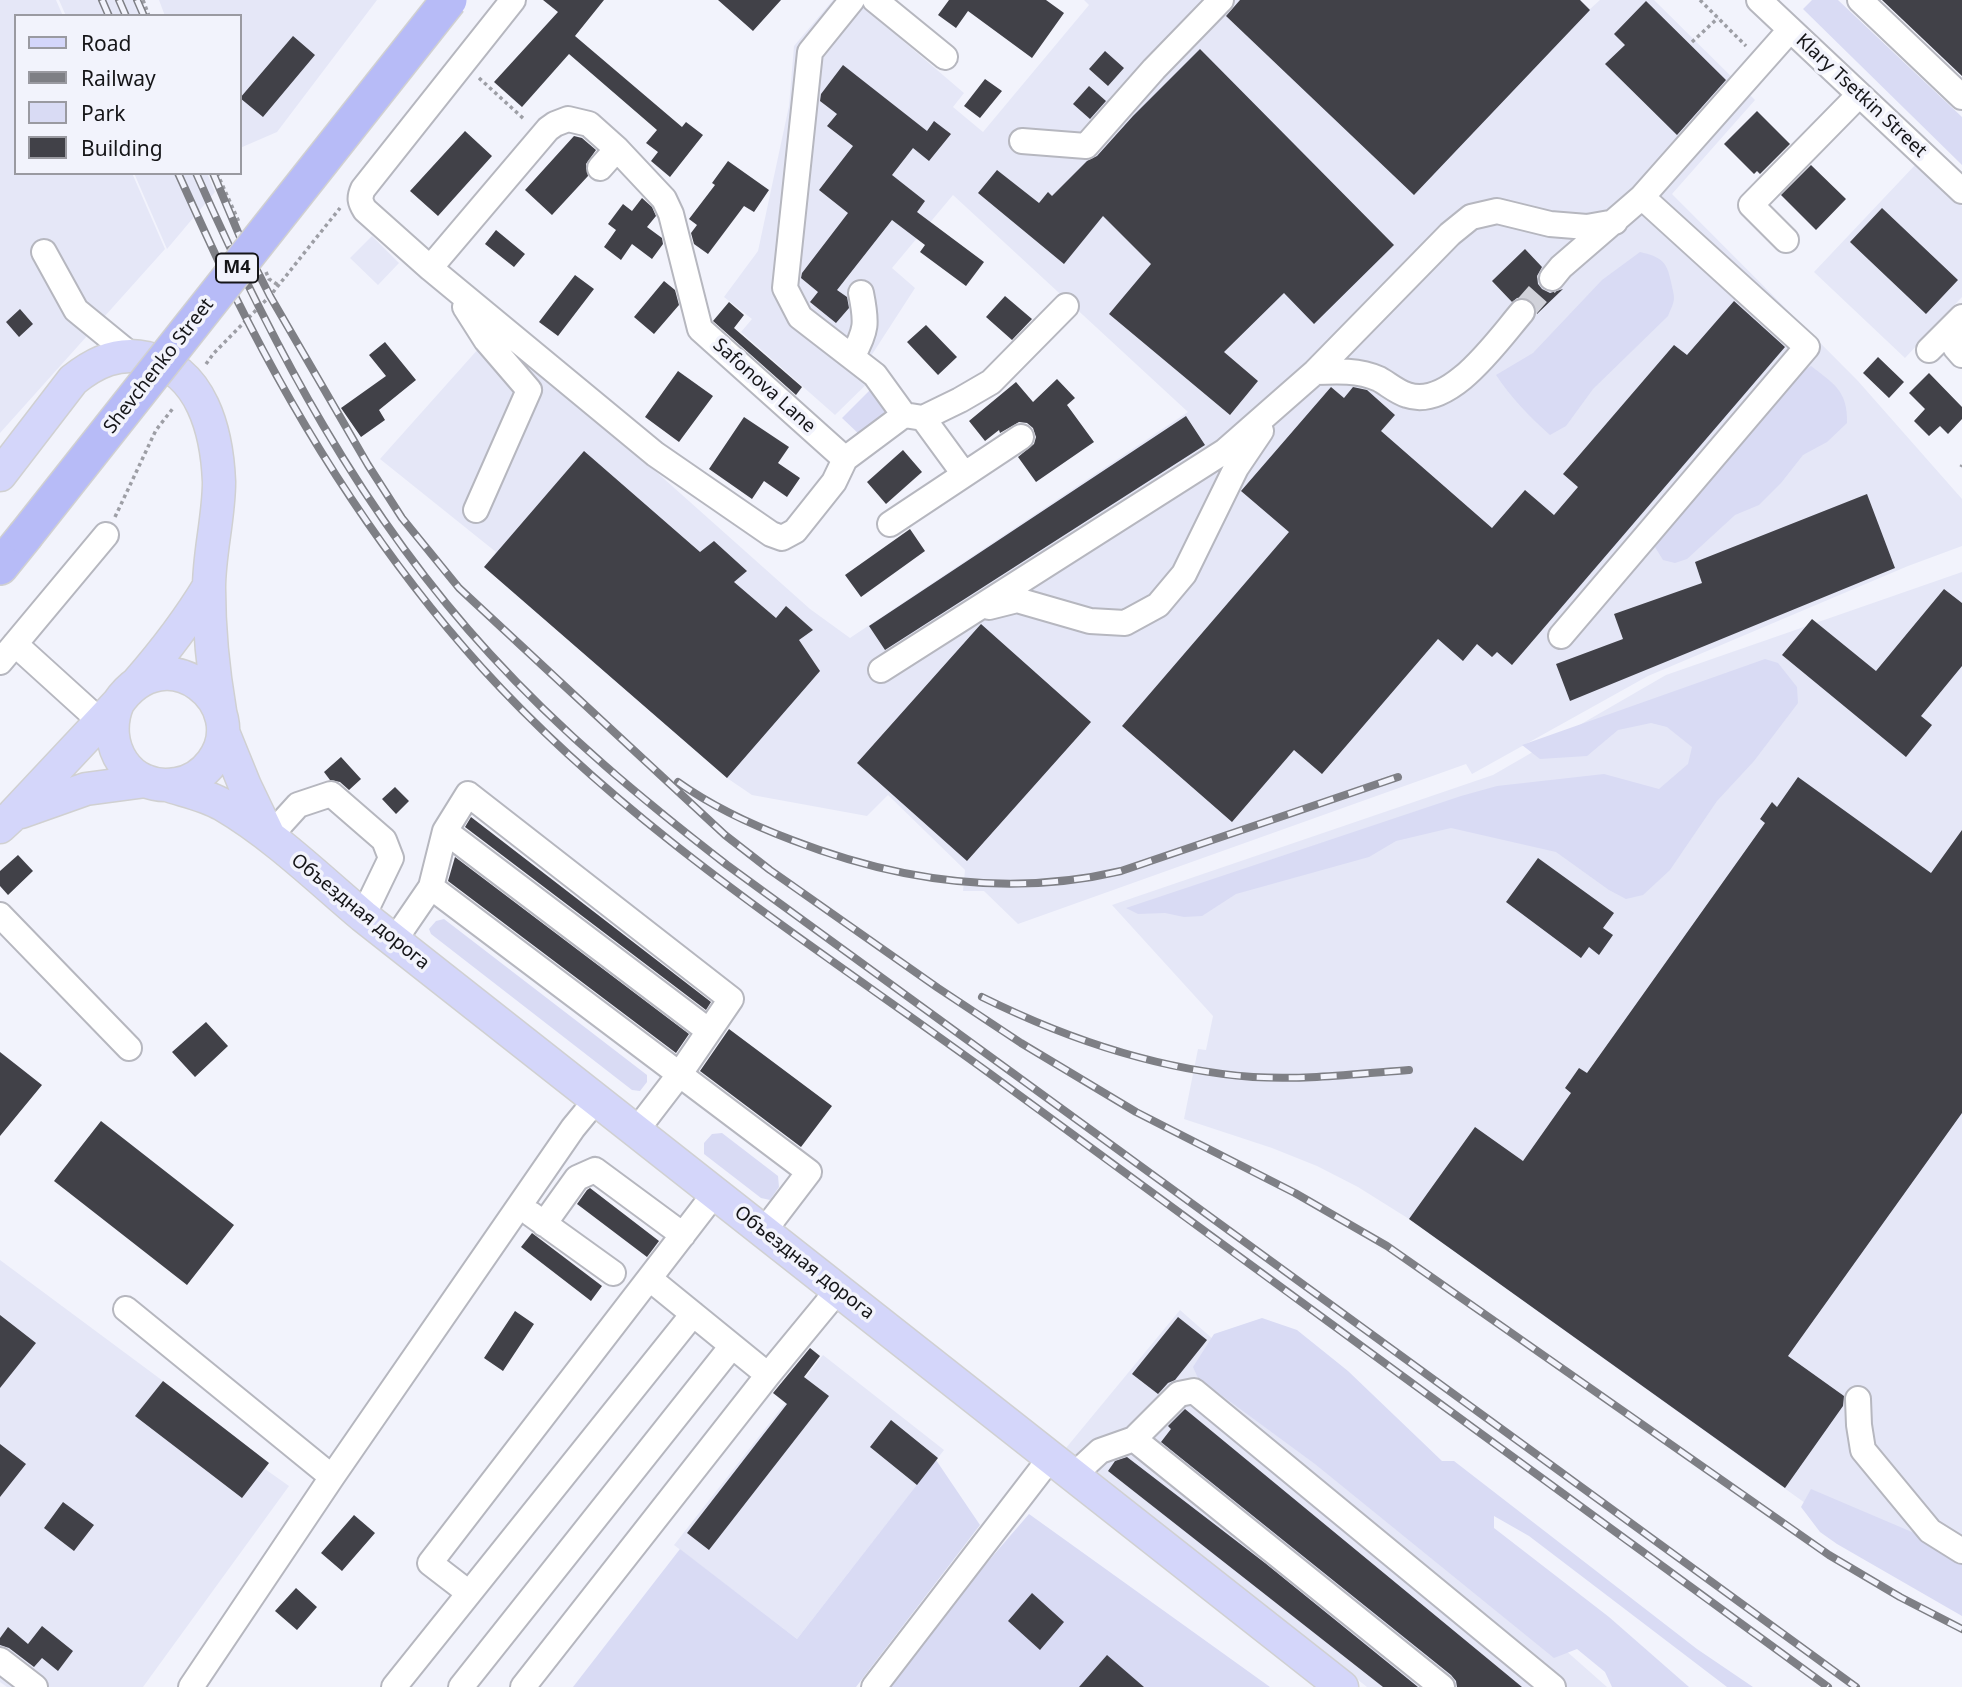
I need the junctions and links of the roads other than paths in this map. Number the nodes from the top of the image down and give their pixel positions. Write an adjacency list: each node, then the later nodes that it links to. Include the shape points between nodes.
1 (449, 0): 40 (highway, Shevchenko Street / M4, bridge)
2 (513, 0): 19 (street, via 360,196 365,210)
3 (852, 0): 29 (street, via 810,52 785,288 800,317)
4 (875, 0): 8 (street)
5 (1220, 0): 11 (street, via 1086,146)
6 (1860, 0): 10 (street)
7 (1779, 11): 9 (street, Klary Tsetkin Street); 15 (street, via 1762,63)
8 (945, 57)
9 (1859, 94): 14 (street, Klary Tsetkin Street); 17 (street, via 1751,205)
10 (1962, 97)
11 (1022, 141)
12 (617, 149): 13 (street); 19 (street, Safonova Lane, via 589,124 568,119 555,124); 34 (street, Safonova Lane, via 664,199 671,214 700,329)
13 (600, 168)
14 (1962, 191)
15 (1642, 197): 16 (street); 43 (street, via 1807,347)
16 (1615, 222): 20 (street); 30 (street, via 1587,228 1497,211 1471,217)
17 (1786, 240)
18 (44, 252): 27 (street, via 76,310)
19 (430, 268): 21 (street)
20 (1552, 278)
21 (452, 286): 34 (street, via 655,454 771,534 782,538 795,531 834,482); 37 (street, via 486,340 529,390)
22 (861, 293): 29 (street, via 867,319)
23 (1066, 306): 32 (street, via 990,383)
24 (1522, 312): 30 (street, via 1455,386 1429,398 1408,396 1376,378 1348,371)
25 (1959, 320): 26 (street); 28 (street, via 1955,347)
26 (1929, 350)
27 (131, 355): 36 (main road, via 100,361 73,380); 41 (main road, via 155,359 174,369 192,385 207,417 219,483)
28 (1962, 355)
29 (852, 357): 32 (street)
30 (1315, 372): 31 (street)
31 (1284, 399): 42 (street, via 1226,451); 42 (street, via 1236,468 1184,573 1157,605 1125,623 1090,621 1017,600)
32 (914, 417): 34 (street); 35 (street)
33 (1021, 437): 35 (street)
34 (845, 459)
35 (964, 474): 38 (street)
36 (0, 475)
37 (476, 510)
38 (890, 524)
39 (106, 535): 44 (street)
40 (0, 567)
41 (209, 586): 46 (main road, via 163,653); 47 (main road, via 212,667)
42 (975, 610): 45 (street)
43 (1561, 636)
44 (8, 653): 46 (street)
45 (881, 670)
46 (119, 703): 47 (main road, via 158,674 169,674 190,679 208,692); 48 (main road, via 112,721 115,748 124,765 138,777); 49 (main road)
47 (221, 721): 48 (main road, via 222,740 206,770 192,780); 51 (main road)
48 (157, 783): 49 (main road, via 86,789); 51 (main road, Объездная дорога, via 221,804)
49 (7, 821)
50 (445, 831): 52 (street); 56 (street); 56 (street, via 468,794 731,999)
51 (269, 837): 54 (main road, Объездная дорога); 54 (street, via 298,805 331,794 384,840 391,858)
52 (431, 887): 55 (street); 58 (street)
53 (0, 915): 57 (street)
54 (363, 916): 55 (main road, Объездная дорога)
55 (394, 941): 59 (main road, Объездная дорога)
56 (709, 1031): 58 (street)
57 (129, 1048)
58 (679, 1075): 60 (street); 64 (street, via 808,1172)
59 (596, 1100): 60 (main road, Объездная дорога); 62 (street)
60 (636, 1131): 61 (main road, Объездная дорога)
61 (715, 1193): 64 (main road, Объездная дорога); 65 (street)
62 (519, 1206): 63 (street); 76 (street)
63 (544, 1224): 65 (street, via 578,1178 595,1170); 66 (street)
64 (764, 1231): 68 (main road, Объездная дорога)
65 (682, 1235): 67 (street)
66 (612, 1273)
67 (650, 1279): 70 (street); 78 (street, via 430,1563)
68 (838, 1290): 72 (street); 75 (main road, Объездная дорога)
69 (126, 1309): 76 (street)
70 (693, 1314): 71 (street); 78 (street)
71 (732, 1346): 72 (street); 84 (street)
72 (768, 1375): 85 (street)
73 (1858, 1399): 77 (street, via 1863,1450 1930,1531)
74 (1134, 1439): 75 (street); 87 (street); 88 (street, via 1179,1394 1194,1391)
75 (1062, 1466): 80 (street); 86 (main road, Объездная дорога)
76 (332, 1477): 82 (street)
77 (1962, 1551)
78 (469, 1593): 83 (street)
79 (0, 1660): 81 (street)
80 (881, 1683)
81 (35, 1687)
82 (191, 1687)
83 (394, 1687)
84 (461, 1687)
85 (523, 1687)
86 (1342, 1687)
87 (1442, 1687)
88 (1553, 1687)

